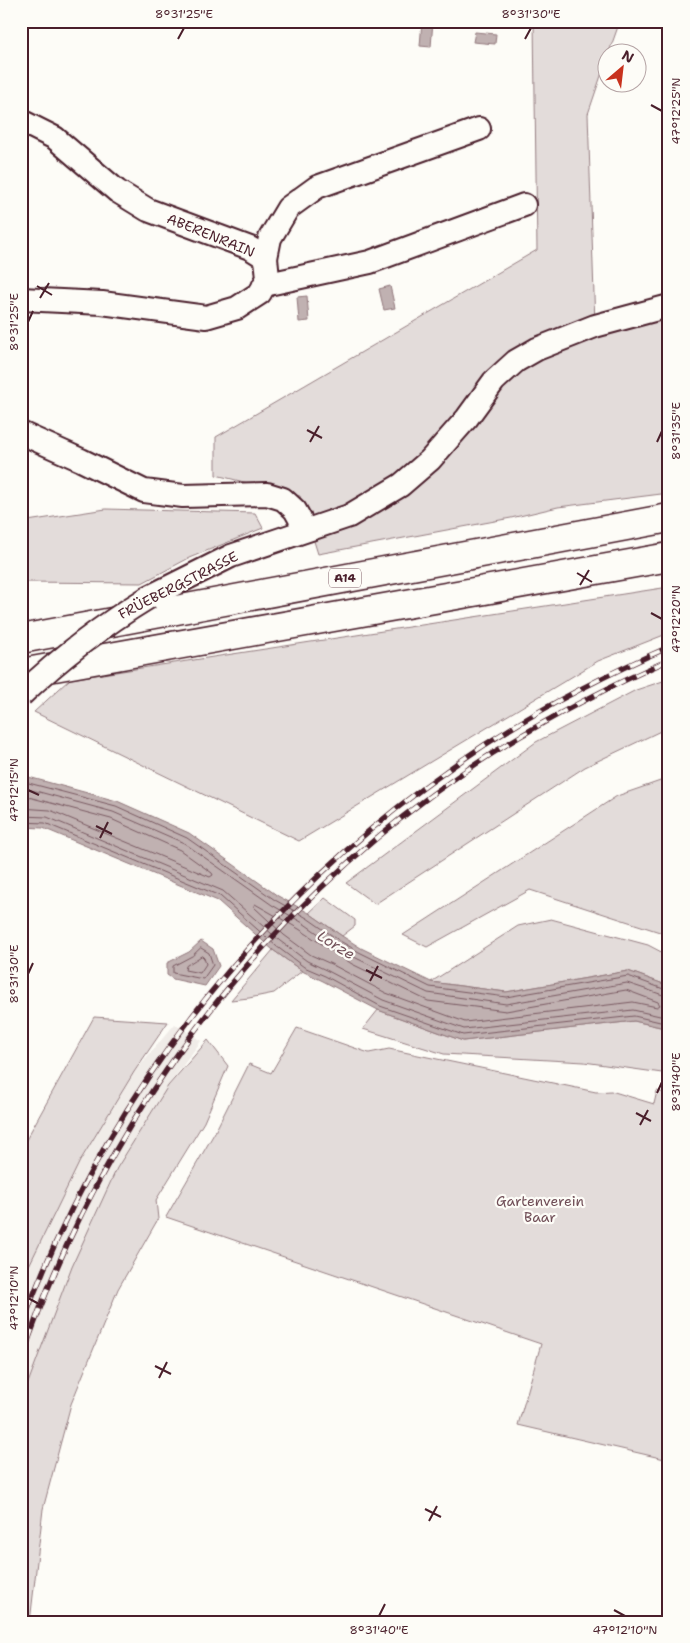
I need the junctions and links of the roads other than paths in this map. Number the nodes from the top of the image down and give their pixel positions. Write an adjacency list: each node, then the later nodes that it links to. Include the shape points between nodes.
1 (21, 122): 4 (street, ABERENRAIN, via 55,138 117,191 148,210 250,248)
2 (479, 129): 4 (street, via 317,187 288,208 270,238)
3 (524, 205): 5 (street, via 370,262)
4 (266, 258): 5 (street, ABERENRAIN, via 268,278)
5 (264, 286): 6 (street, via 260,293 237,308 206,317 102,303)
6 (21, 300)
7 (669, 306): 10 (street, FRÜEBERGSTRASSE, via 595,326 516,361 494,381 430,460 401,485 349,516)
8 (21, 434): 10 (street, via 144,491 183,496 267,494 282,499 295,510)
9 (669, 518): 12 (highway, A14)
10 (302, 531): 14 (street, FRÜEBERGSTRASSE, bridge, via 231,556 150,597 112,620 61,658)
11 (669, 557): 13 (highway)
12 (21, 639)
13 (21, 673)
14 (21, 695)

